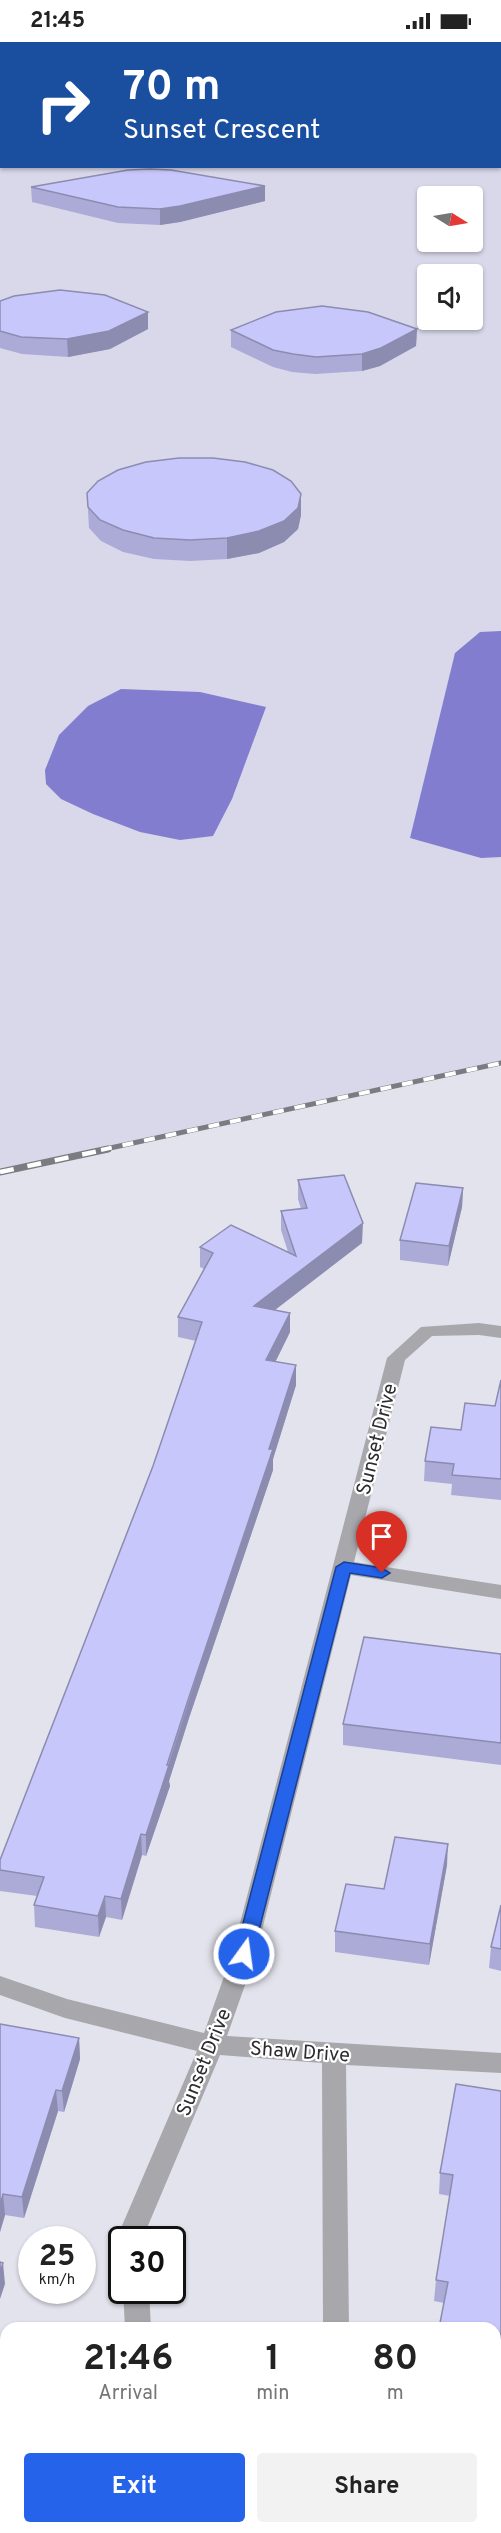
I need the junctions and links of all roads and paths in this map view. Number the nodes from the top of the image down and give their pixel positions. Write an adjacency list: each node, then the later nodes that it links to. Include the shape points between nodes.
1 (501, 1332): 2 (street, Sunset Drive, via 427,1331 396,1358)
2 (344, 1567): 3 (street); 5 (street, Sunset Drive, via 244,1954)
3 (501, 1592)
4 (0, 1985): 5 (street, Shaw Drive, via 64,2008)
5 (212, 2045): 6 (street, Shaw Drive); 8 (street, Sunset Drive)
6 (334, 2054): 7 (street, Shaw Drive); 11 (street)
7 (501, 2063)
8 (135, 2226)
9 (137, 2304): 10 (street)
10 (138, 2322)
11 (336, 2322)

